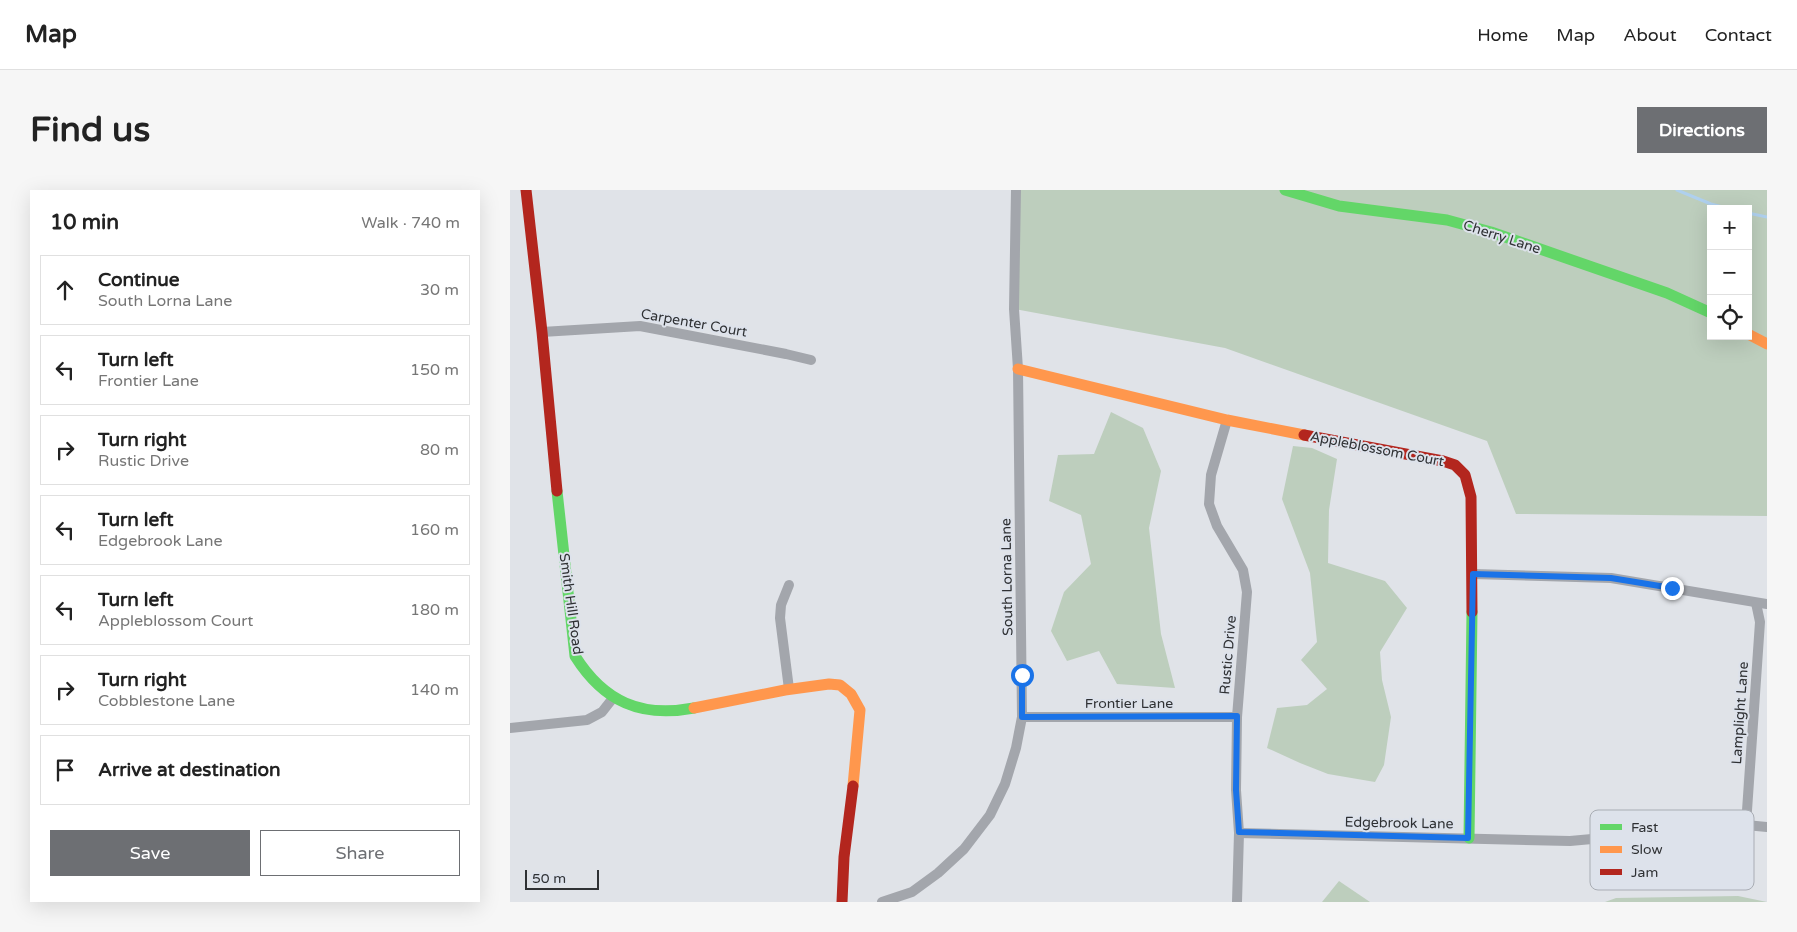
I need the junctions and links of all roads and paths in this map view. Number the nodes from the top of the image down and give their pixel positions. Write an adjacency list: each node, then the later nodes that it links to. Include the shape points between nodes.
1 (526, 190): 5 (street, Smith Hill Road)
2 (1016, 190): 9 (street, South Lorna Lane, via 1014,309)
3 (1285, 190): 4 (street, Cherry Lane, via 1339,206 1448,220 1491,232 1667,293)
4 (1707, 311)
5 (542, 332): 8 (street, Carpenter Court, via 640,326); 16 (street, Smith Hill Road, via 575,656 585,673)
6 (1752, 336): 7 (street)
7 (1767, 344)
8 (811, 360)
9 (1018, 369): 10 (street, Appleblossom Court); 18 (street, South Lorna Lane)
10 (1227, 420): 11 (street, Appleblossom Court, via 1455,465 1466,475 1472,496); 17 (street, Rustic Drive, via 1211,475 1209,504 1217,526 1243,570 1247,592)
11 (1473, 574): 13 (street, via 1611,578); 24 (street, Appleblossom Court)
12 (789, 585): 15 (street, via 781,604 780,618)
13 (1756, 603): 14 (street); 20 (street, Lamplight Lane, via 1760,622)
14 (1767, 604)
15 (789, 688): 16 (street, Smith Hill Road, via 686,710 657,711); 26 (street, Smith Hill Road, via 834,684 846,688 857,698 860,710 844,842)
16 (613, 698): 19 (street, via 602,712 588,720)
17 (1237, 716): 18 (street, Frontier Lane); 23 (street, Rustic Drive)
18 (1022, 717): 27 (street, South Lorna Lane, via 1006,784 990,815 964,849 938,873 912,892)
19 (510, 728)
20 (1747, 810)
21 (1754, 826): 22 (street, Edgebrook Lane)
22 (1767, 827)
23 (1239, 832): 24 (street, Edgebrook Lane); 28 (street, Rustic Drive)
24 (1468, 838): 25 (street, Edgebrook Lane)
25 (1590, 839)
26 (842, 902)
27 (882, 902)
28 (1237, 902)

